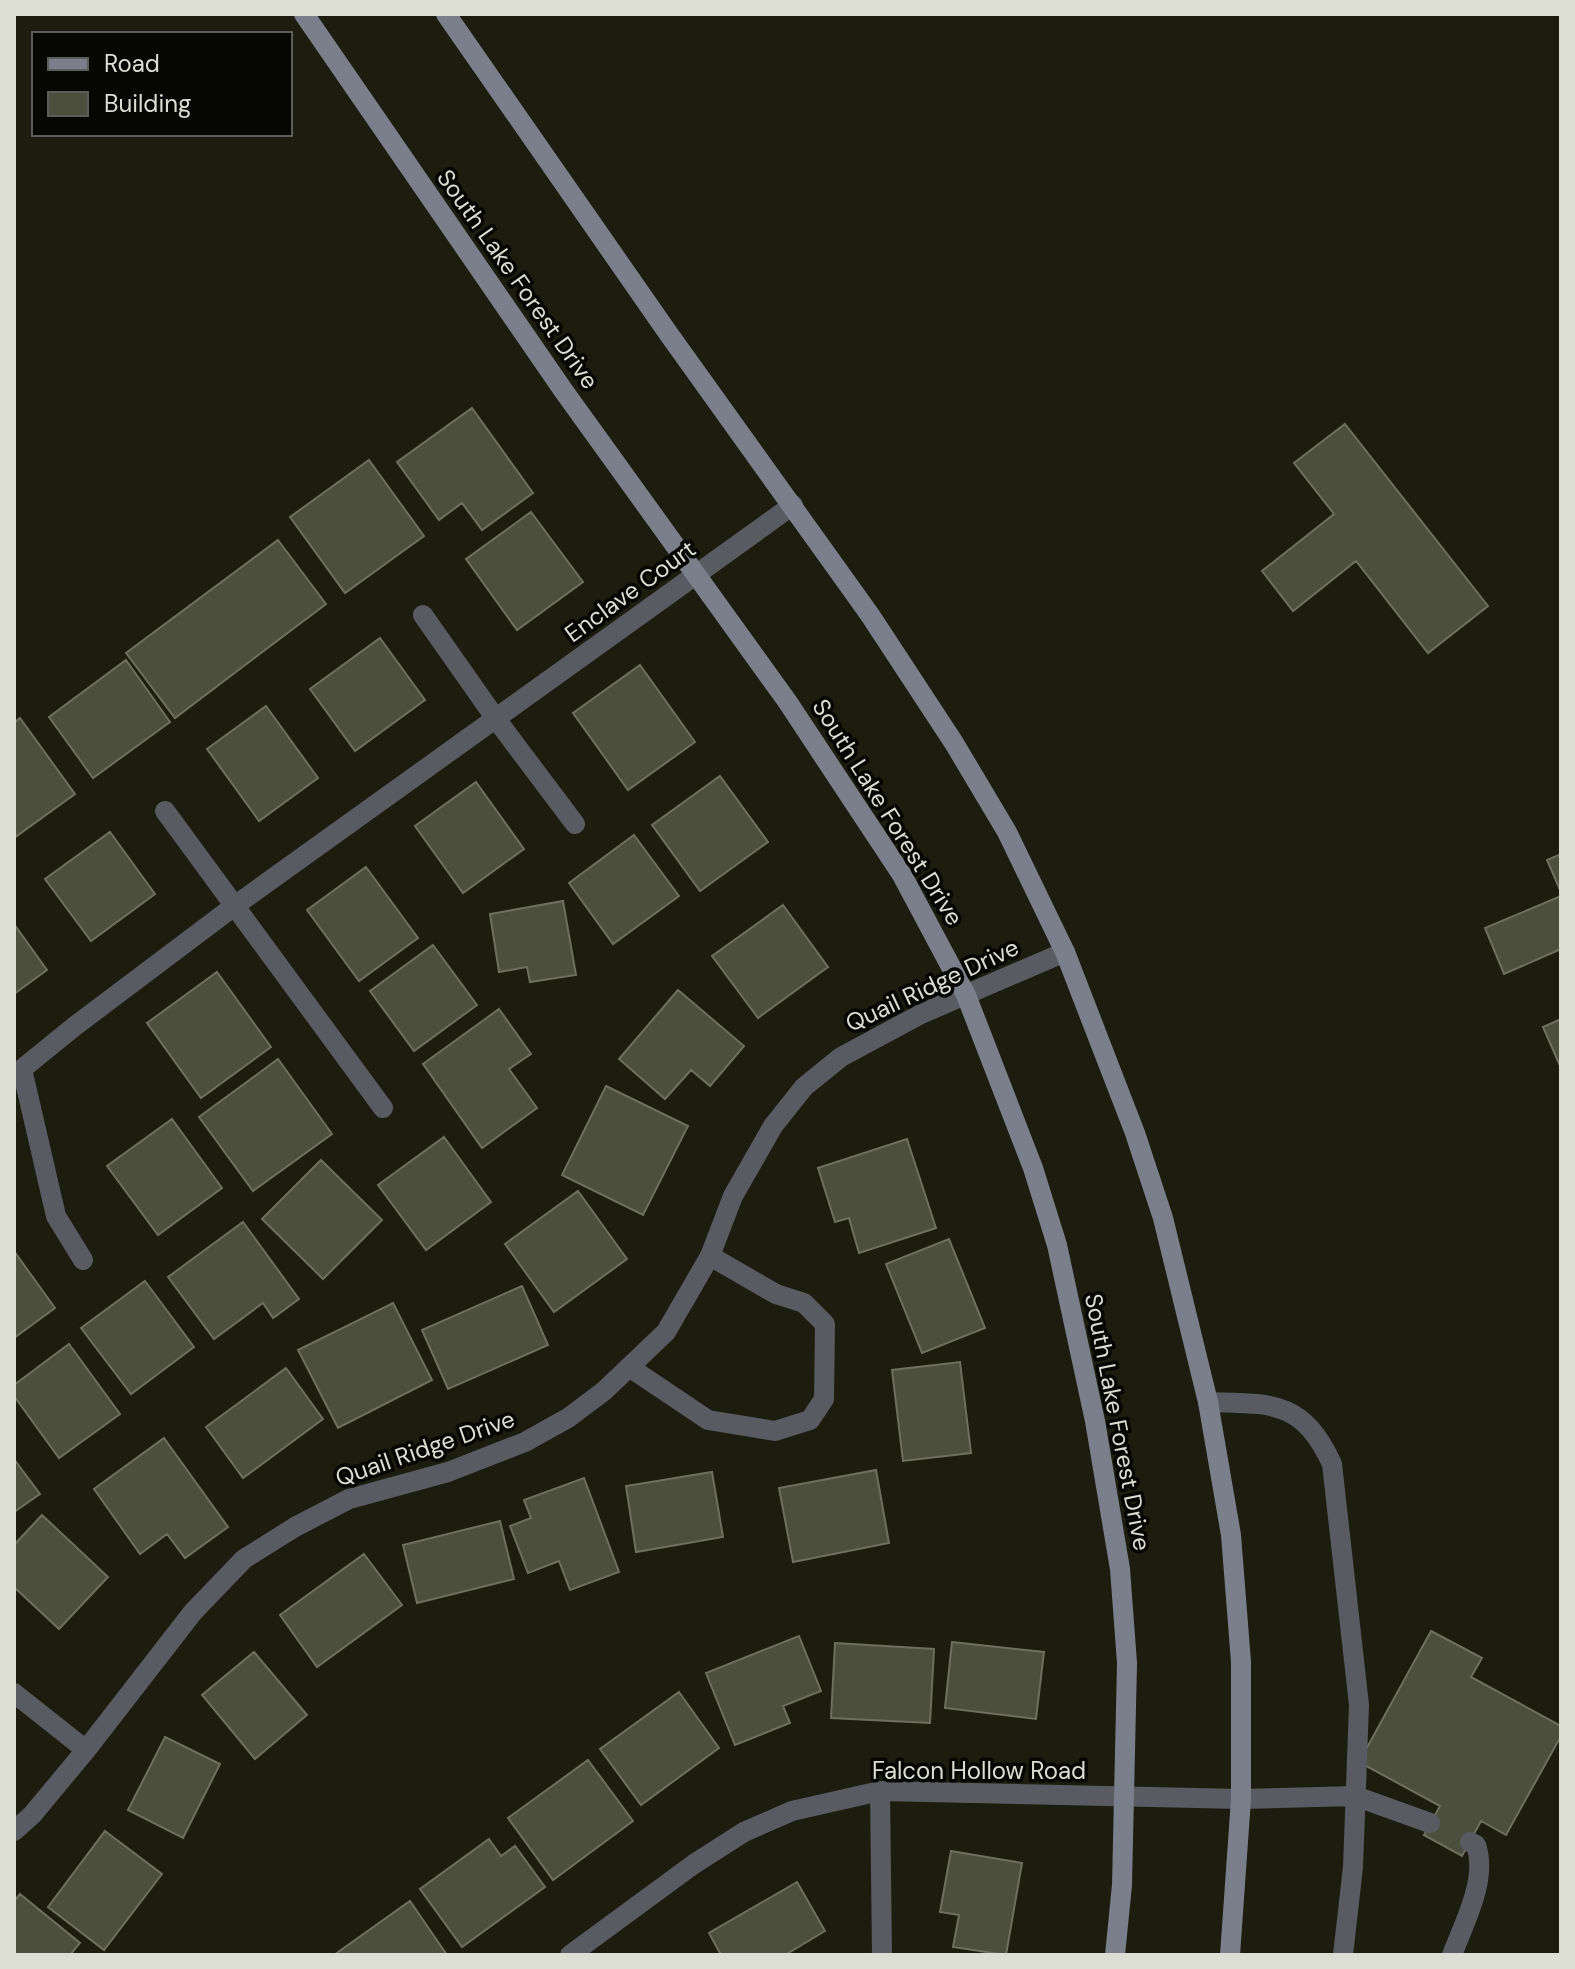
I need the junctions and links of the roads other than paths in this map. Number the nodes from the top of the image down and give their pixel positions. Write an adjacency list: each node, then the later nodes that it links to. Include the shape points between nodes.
1 (304, 14): 4 (main road, South Lake Forest Drive)
2 (446, 14): 3 (main road)
3 (793, 505): 4 (street, Enclave Court); 10 (main road, via 954,743 1007,832)
4 (695, 576): 6 (street, Enclave Court); 11 (main road, South Lake Forest Drive, via 787,701 902,875)
5 (423, 615): 6 (street)
6 (496, 719): 8 (street); 9 (street, Enclave Court)
7 (165, 811): 9 (street)
8 (575, 824)
9 (233, 907): 12 (street, Enclave Court); 13 (street)
10 (1065, 952): 11 (street, Quail Ridge Drive); 17 (main road, via 1163,1218)
11 (966, 995): 14 (street, Quail Ridge Drive, via 841,1057 804,1087 773,1126 733,1196); 22 (main road, South Lake Forest Drive, via 1057,1245 1095,1421 1121,1585 1127,1663)
12 (18, 1069): 15 (street, Enclave Court, via 56,1216)
13 (383, 1108)
14 (710, 1256): 16 (street, Quail Ridge Drive, via 666,1332); 16 (street, via 776,1294 804,1303 825,1324 824,1399 810,1420 775,1431 708,1420)
15 (83, 1260)
16 (629, 1367): 19 (street, Quail Ridge Drive, via 568,1418 525,1442 448,1472 349,1499 244,1559 193,1612)
17 (1208, 1402): 21 (street, via 1285,1409 1321,1440 1332,1464 1359,1705); 23 (main road, via 1235,1569)
18 (14, 1693): 19 (street)
19 (86, 1750): 25 (street, Quail Ridge Drive)
20 (880, 1791): 22 (street, Falcon Hollow Road); 27 (street, Falcon Hollow Road, via 792,1811 744,1832); 28 (street)
21 (1355, 1796): 23 (street, Falcon Hollow Road); 24 (street); 31 (street)
22 (1125, 1797): 23 (street, Falcon Hollow Road); 29 (main road, South Lake Forest Drive)
23 (1241, 1799): 30 (main road)
24 (1430, 1823)
25 (14, 1831)
26 (1470, 1842): 32 (street, via 1479,1854 1478,1880)
27 (570, 1955)
28 (882, 1955)
29 (1115, 1955)
30 (1230, 1955)
31 (1343, 1955)
32 (1452, 1955)

